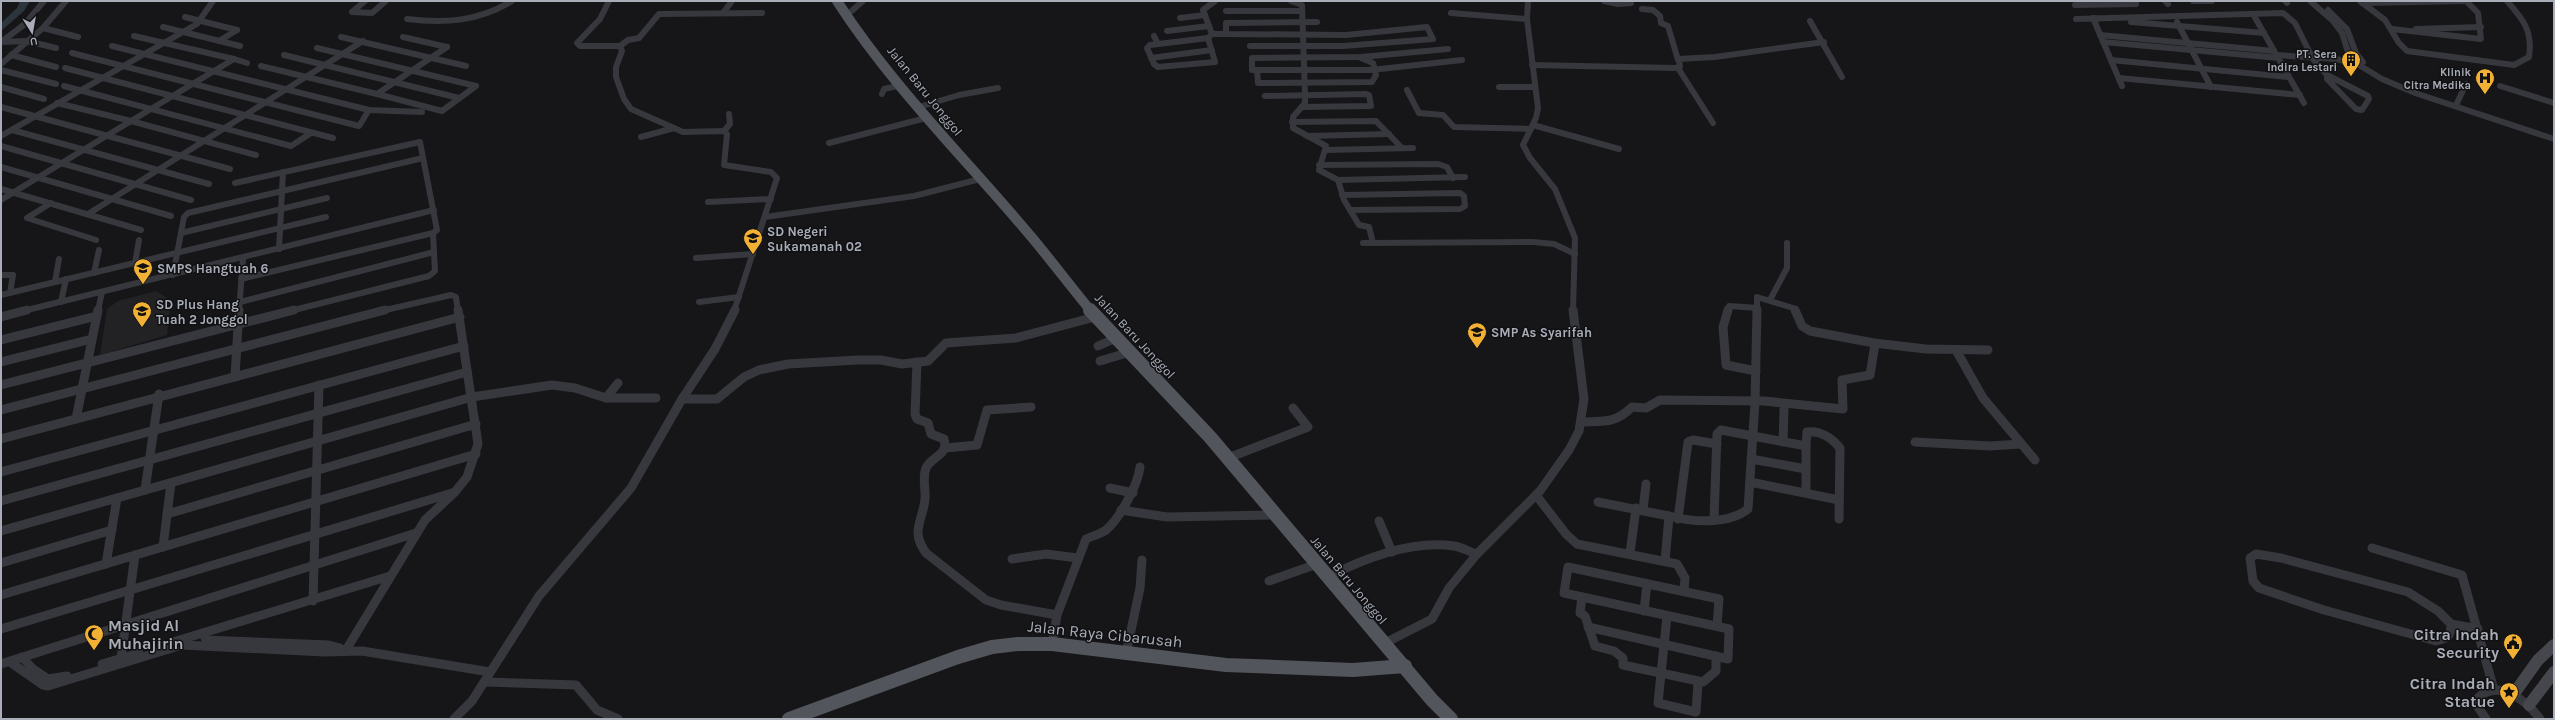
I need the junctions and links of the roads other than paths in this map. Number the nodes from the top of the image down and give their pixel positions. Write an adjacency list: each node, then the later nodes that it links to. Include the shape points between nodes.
1 (44, 1): 67 (street, via 24,24)
2 (66, 1): 49 (street)
3 (213, 1): 41 (street)
4 (364, 1): 5 (street, via 352,12 372,13)
5 (386, 1)
6 (512, 1): 39 (street, via 496,12 482,17 428,22)
7 (609, 1): 75 (street, via 600,19 577,43 580,46)
8 (732, 1): 28 (street)
9 (838, 1): 32 (main road, Jalan Baru Jonggol)
10 (863, 1): 32 (street)
11 (1215, 1): 33 (street, via 1203,10)
12 (1291, 1): 26 (street, via 1302,5)
13 (1528, 1): 37 (street)
14 (1604, 1): 23 (street)
15 (2136, 1): 24 (street, via 2136,4)
16 (2193, 1): 17 (street)
17 (2212, 1)
18 (2310, 1): 90 (street, via 2332,20 2342,34)
19 (2318, 1): 143 (street, via 2344,26 2351,37 2355,52 2363,62)
20 (2466, 1): 22 (street); 48 (street, via 2478,14)
21 (2507, 1): 50 (street, via 2525,21 2531,45 2529,57 2519,64 2407,51 2399,46)
22 (2361, 2): 50 (street)
23 (1632, 3)
24 (2076, 5)
25 (1642, 9): 100 (street, via 1654,11 1660,16 1661,23 1668,26)
26 (1302, 11): 27 (street); 43 (street)
27 (1226, 12)
28 (723, 13): 29 (street); 75 (street, via 659,14 639,38 628,40)
29 (762, 13)
30 (1451, 13): 37 (street)
31 (2253, 14): 34 (street); 56 (street); 97 (street, via 2287,14 2295,23)
32 (847, 15): 131 (main road, Jalan Baru Jonggol)
33 (1205, 15): 36 (street); 45 (street)
34 (2173, 16): 38 (street); 46 (street)
35 (185, 17): 41 (street)
36 (1180, 18)
37 (1527, 18): 105 (street)
38 (2093, 18): 40 (street); 46 (street); 57 (street)
39 (407, 19)
40 (2076, 19)
41 (201, 20): 51 (street); 65 (street, via 237,30)
42 (1810, 21): 69 (street)
43 (1302, 22): 44 (street); 54 (street, via 1226,23); 55 (street)
44 (1317, 22)
45 (1209, 26): 52 (street); 61 (street)
46 (2179, 26): 56 (street); 71 (street)
47 (163, 27): 51 (street)
48 (2481, 27): 53 (street, via 2423,28); 53 (street, via 2482,38 2479,40)
49 (43, 28): 58 (street); 64 (street)
50 (2392, 28): 53 (street)
51 (184, 31): 65 (street); 68 (street)
52 (1167, 31)
53 (2410, 31)
54 (1226, 34): 55 (street); 61 (street)
55 (1303, 34): 77 (street); 78 (street, via 1346,35 1427,27 1433,39)
56 (2264, 34): 89 (street)
57 (2100, 35): 70 (street); 71 (street)
58 (78, 36)
59 (134, 36): 68 (street)
60 (1154, 36): 72 (street)
61 (1210, 36): 72 (street); 82 (street)
62 (341, 37): 66 (street)
63 (403, 37): 96 (street, via 447,47)
64 (27, 41): 67 (street); 79 (street); 87 (street)
65 (219, 41): 74 (street)
66 (362, 41): 86 (street); 96 (street)
67 (1, 42)
68 (165, 42): 85 (street); 95 (street)
69 (1824, 42): 100 (street); 122 (street)
70 (2103, 42): 83 (street); 101 (street)
71 (2188, 43): 83 (street); 89 (street)
72 (1158, 44): 93 (street, via 1147,48)
73 (112, 46): 85 (street)
74 (240, 46)
75 (620, 46): 173 (street, via 622,51 616,67 616,77 627,105 635,112)
76 (1250, 46): 77 (street)
77 (1303, 46): 78 (street); 94 (street)
78 (1338, 46): 91 (street)
79 (56, 48)
80 (317, 48): 86 (street)
81 (1448, 49): 92 (street)
82 (1212, 50): 93 (street); 93 (street, via 1215,62 1164,68 1154,64)
83 (2192, 50): 89 (street); 113 (street)
84 (72, 53): 107 (street)
85 (144, 54): 107 (street); 119 (street)
86 (343, 54): 104 (street); 116 (street)
87 (11, 55): 103 (street); 110 (street)
88 (284, 55): 104 (street)
89 (2276, 55): 97 (street); 123 (street)
90 (2349, 55): 98 (street); 106 (street)
91 (1352, 57): 92 (street); 94 (street)
92 (1361, 57): 114 (street, via 1373,63)
93 (1151, 58)
94 (1304, 58): 117 (street, via 1252,58 1252,70); 118 (street)
95 (234, 59): 102 (street); 119 (street)
96 (430, 59): 109 (street); 116 (street)
97 (2313, 59): 98 (street); 120 (street)
98 (2336, 59): 106 (street)
99 (1462, 60): 114 (street)
100 (1678, 60): 112 (street)
101 (2111, 60): 113 (street); 125 (street)
102 (247, 62)
103 (1, 64)
104 (326, 65): 121 (street); 126 (street)
105 (1532, 65): 112 (street); 137 (street)
106 (2359, 65): 143 (street, via 2382,79)
107 (123, 66): 124 (street); 129 (street)
108 (261, 66): 121 (street)
109 (466, 66)
110 (56, 67)
111 (65, 68): 124 (street)
112 (1678, 68): 170 (street)
113 (2202, 68): 123 (street); 138 (street)
114 (1375, 69): 118 (street); 127 (street, via 1376,75 1372,82)
115 (1, 70): 128 (street)
116 (413, 70): 126 (street); 150 (street, via 476,86)
117 (1256, 70): 118 (street); 127 (street, via 1258,83)
118 (1304, 70): 127 (street)
119 (215, 71): 129 (street); 140 (street)
120 (2327, 75): 120 (street, via 2368,96 2369,99 2362,110 2356,109 2327,79)
121 (306, 77): 140 (street); 144 (street)
122 (1842, 77)
123 (2289, 77): 147 (street)
124 (100, 78): 141 (street); 148 (street)
125 (2119, 78): 133 (street); 138 (street)
126 (394, 82): 144 (street); 150 (street)
127 (1305, 82): 146 (street)
128 (56, 84)
129 (194, 84): 148 (street); 153 (street)
130 (2466, 84): 156 (street)
131 (901, 85): 145 (street, via 884,89); 159 (main road, Jalan Baru Jonggol)
132 (64, 86): 141 (street)
133 (2122, 86)
134 (2500, 86): 157 (street)
135 (1, 87): 151 (street)
136 (1499, 87): 137 (street)
137 (1535, 87): 171 (street, via 1538,108)
138 (2211, 87): 147 (street)
139 (998, 88): 159 (street, via 959,95)
140 (287, 89): 153 (street); 162 (street)
141 (79, 90): 154 (street); 161 (street)
142 (1407, 90): 171 (street, via 1416,110 1423,114 1443,115 1454,127)
143 (2417, 92): 152 (street)
144 (377, 94): 150 (street, via 442,111)
145 (882, 94)
146 (1305, 95): 149 (street); 160 (street); 160 (street, via 1366,94 1369,95 1371,106)
147 (2300, 95): 155 (street)
148 (172, 96): 161 (street); 165 (street)
149 (1265, 96)
150 (460, 98)
151 (44, 99)
152 (2438, 99): 156 (street); 184 (street)
153 (266, 102): 162 (street, via 359,126); 165 (street)
154 (57, 103): 166 (street); 168 (street)
155 (2304, 103)
156 (2457, 103): 178 (street)
157 (2554, 103)
158 (1, 107): 166 (street)
159 (919, 107): 167 (main road, Jalan Baru Jonggol)
160 (1302, 108): 169 (street, via 1294,114)
161 (151, 109): 168 (street); 172 (street)
162 (369, 110): 163 (street)
163 (422, 112)
164 (730, 114): 175 (street, via 730,124)
165 (245, 115): 172 (street); 176 (street)
166 (34, 116): 174 (street); 179 (street)
167 (926, 118): 186 (street, via 897,128 863,132); 205 (main road, Jalan Baru Jonggol)
168 (131, 122): 179 (street); 185 (street)
169 (1292, 122): 177 (street, via 1374,121); 181 (street, via 1294,129)
170 (1714, 123)
171 (1532, 127): 190 (street); 242 (street, via 1524,142 1524,149 1555,189 1575,238)
172 (225, 128): 176 (street, via 291,146); 185 (street)
173 (674, 128): 175 (street, via 688,132); 182 (street)
174 (12, 130): 180 (street); 191 (street)
175 (724, 131): 216 (street, via 727,134 722,163 731,167 774,173 777,178)
176 (311, 133): 183 (street)
177 (1389, 134): 181 (street); 188 (street)
178 (2554, 134)
179 (109, 135): 191 (street); 194 (street)
180 (1, 136)
181 (1306, 136): 192 (street, via 1324,145)
182 (641, 137)
183 (333, 138)
184 (2554, 139)
185 (204, 141): 193 (street); 194 (street)
186 (829, 143)
187 (1, 146): 196 (street)
188 (1402, 148): 189 (street); 192 (street)
189 (1413, 148)
190 (1619, 149)
191 (84, 150): 196 (street); 200 (street)
192 (1326, 150): 197 (street)
193 (256, 155)
194 (182, 156): 199 (street); 200 (street)
195 (423, 158): 201 (street, via 422,146 418,142); 211 (street); 222 (street)
196 (61, 163): 203 (street); 208 (street)
197 (1319, 165): 204 (street, via 1438,164 1447,166); 206 (street, via 1320,172)
198 (1, 167): 203 (street)
199 (230, 169)
200 (158, 170): 208 (street); 209 (street)
201 (283, 172): 207 (street); 211 (street)
202 (1465, 177): 204 (street)
203 (37, 178): 212 (street); 215 (street)
204 (1453, 178): 206 (street)
205 (980, 179): 227 (street, via 914,196); 265 (main road, Jalan Baru Jonggol, via 1042,250)
206 (1338, 180): 213 (street)
207 (235, 183)
208 (135, 184): 215 (street); 218 (street)
209 (209, 184)
210 (1, 188): 212 (street)
211 (283, 190): 221 (street); 230 (street, via 191,212 184,217)
212 (14, 192): 217 (street); 220 (street)
213 (1342, 195): 223 (street); 223 (street, via 1460,193 1464,195 1465,206 1460,209)
214 (327, 198): 221 (street)
215 (113, 199): 224 (street); 225 (street)
216 (771, 199): 219 (street); 227 (street)
217 (1, 200)
218 (191, 200)
219 (708, 202)
220 (51, 203): 224 (street); 232 (street, via 28,218)
221 (282, 209): 228 (street); 230 (street)
222 (434, 210): 231 (street, via 437,230); 237 (street)
223 (1350, 210): 235 (street, via 1359,225 1369,227)
224 (88, 214): 229 (street)
225 (171, 216)
226 (326, 217): 228 (street)
227 (765, 217): 241 (street)
228 (280, 228): 237 (street); 240 (street)
229 (141, 230)
230 (181, 233): 240 (street)
231 (432, 233): 239 (street); 251 (street)
232 (96, 240)
233 (139, 240): 246 (street)
234 (1363, 243): 235 (street)
235 (1373, 243): 242 (street, via 1533,242 1554,244)
236 (1787, 243): 257 (street, via 1787,268)
237 (279, 249): 243 (street)
238 (99, 250): 247 (street)
239 (434, 252): 259 (street); 266 (street, via 435,271 429,276)
240 (176, 253): 246 (street); 249 (street)
241 (753, 254): 244 (street); 256 (street)
242 (1575, 254): 300 (street, via 1572,302 1584,392)
243 (242, 258): 249 (street); 251 (street)
244 (696, 258)
245 (59, 260): 252 (street)
246 (135, 263): 247 (street)
247 (94, 273): 250 (street)
248 (1, 275): 254 (street, via 13,275)
249 (173, 275): 253 (street)
250 (66, 279): 252 (street); 258 (street)
251 (241, 279): 259 (street)
252 (55, 282): 254 (street)
253 (102, 292): 258 (street); 263 (street)
254 (10, 293): 255 (street)
255 (1, 295)
256 (739, 297): 260 (street); 292 (street, via 725,333)
257 (1770, 300): 261 (street, via 1757,297); 270 (street, via 1796,311 1806,329)
258 (61, 302): 264 (street)
259 (240, 302): 266 (street)
260 (699, 302)
261 (1758, 308): 281 (street); 281 (street, via 1729,306 1723,327 1726,365)
262 (460, 315): 271 (street); 273 (street, via 456,297 446,295); 283 (street)
263 (97, 316): 268 (street); 269 (street)
264 (1, 317)
265 (1095, 317): 267 (main road, Jalan Baru Jonggol); 279 (street, via 1016,338 946,343 931,360)
266 (238, 325): 273 (street); 280 (street)
267 (1116, 338): 272 (street); 276 (main road, Jalan Baru Jonggol)
268 (92, 339): 278 (street); 280 (street)
269 (1, 340)
270 (1875, 344): 274 (street); 293 (street, via 1870,375 1842,380 1844,409)
271 (464, 346): 282 (street); 285 (street)
272 (1098, 346)
273 (237, 348): 283 (street); 287 (street)
274 (1956, 350): 275 (street); 310 (street, via 1976,387)
275 (1988, 350)
276 (1130, 352): 277 (street); 314 (main road, Jalan Baru Jonggol)
277 (1100, 361)
278 (1, 362)
279 (917, 362): 292 (street, via 876,360 788,364 759,370 744,377 716,399); 312 (street, via 915,414 917,419 928,423 931,434 944,439)
280 (88, 363): 286 (street); 287 (street)
281 (1756, 371): 293 (street)
282 (467, 372): 289 (street); 298 (street)
283 (235, 375): 288 (street)
284 (618, 383): 290 (street)
285 (319, 385): 298 (street); 302 (street)
286 (1, 386)
287 (82, 389): 297 (street); 299 (street)
288 (159, 395): 299 (street); 302 (street)
289 (472, 397): 290 (street, via 552,385 575,388); 301 (street); 306 (street)
290 (606, 398): 291 (street)
291 (656, 398)
292 (682, 398): 393 (street, via 631,488 539,596)
293 (1755, 402): 300 (street, via 1660,400 1646,408 1632,407 1622,417 1610,421); 304 (street)
294 (1031, 407): 312 (street, via 987,410 977,445)
295 (1293, 408): 314 (street, via 1308,427)
296 (1784, 409): 307 (street)
297 (1, 410)
298 (318, 414): 306 (street); 316 (street)
299 (77, 417): 303 (street); 305 (street)
300 (1581, 422): 330 (street, via 1569,450)
301 (476, 424): 313 (street); 320 (street)
302 (154, 430): 316 (street); 321 (street)
303 (1, 435)
304 (1753, 436): 307 (street); 309 (street, via 1721,430 1717,434); 315 (street)
305 (1, 439)
306 (318, 441): 320 (street); 323 (street)
307 (1783, 442): 311 (street)
308 (1915, 442): 310 (street, via 1990,446)
309 (1717, 444): 341 (street, via 1693,440 1688,442); 342 (street)
310 (2021, 444): 317 (street)
311 (1806, 446): 319 (street); 332 (street, via 1807,432 1812,431 1833,441 1840,448)
312 (945, 448): 373 (street, via 944,452 929,464 926,471 925,498 917,528 919,543 926,553 986,600 1001,605)
313 (476, 454): 327 (street, via 466,477); 333 (street)
314 (1228, 458): 339 (main road, Jalan Baru Jonggol)
315 (1751, 459): 319 (street); 322 (street)
316 (150, 460): 326 (street); 334 (street)
317 (2034, 460)
318 (1140, 467): 329 (street)
319 (1806, 469): 328 (street)
320 (317, 470): 333 (street); 338 (street)
321 (1, 472)
322 (1750, 482): 328 (street); 342 (street, via 1749,504 1745,512)
323 (170, 483): 326 (street); 338 (street)
324 (1646, 484): 336 (street)
325 (1110, 488): 329 (street)
326 (145, 490): 331 (street)
327 (455, 492): 347 (street, via 432,512); 348 (street)
328 (1806, 492): 332 (street)
329 (1133, 493): 337 (street)
330 (1536, 495): 352 (street); 353 (street, via 1573,542)
331 (117, 498): 345 (street); 346 (street)
332 (1839, 500): 343 (street)
333 (316, 501): 348 (street); 349 (street)
334 (1, 502)
335 (1598, 502): 336 (street)
336 (1639, 509): 340 (street); 353 (street)
337 (1121, 510): 339 (street, via 1167,517); 355 (street, via 1106,530 1086,538)
338 (167, 514): 349 (street)
339 (1277, 516): 361 (main road, Jalan Baru Jonggol)
340 (1669, 516): 341 (street); 358 (street)
341 (1678, 519): 342 (street)
342 (1714, 519)
343 (1839, 519)
344 (1379, 521): 351 (street)
345 (112, 530): 359 (street); 360 (street)
346 (1, 531)
347 (416, 533): 362 (street); 363 (street)
348 (315, 534): 362 (street); 367 (street)
349 (163, 547): 354 (street)
350 (2372, 548): 380 (street, via 2459,572 2464,577 2467,599)
351 (1392, 552): 352 (street, via 1441,545 1455,546); 364 (street, via 1357,561)
352 (1477, 554): 382 (street, via 1449,588 1432,619)
353 (1630, 554): 358 (street)
354 (136, 555): 360 (street); 367 (street)
355 (1078, 558): 356 (street, via 1046,554); 373 (street)
356 (1012, 559)
357 (1142, 560): 387 (street, via 1140,588)
358 (1664, 561): 368 (street, via 1677,564 1685,578)
359 (1, 562)
360 (106, 564): 369 (street)
361 (1317, 564): 364 (main road, Jalan Baru Jonggol); 365 (street)
362 (314, 567): 371 (street); 376 (street)
363 (390, 576): 371 (street); 386 (street)
364 (1328, 578): 382 (main road, Jalan Baru Jonggol)
365 (1269, 582)
366 (1647, 584): 368 (street); 370 (street, via 1568,567 1564,594); 372 (street)
367 (131, 590): 376 (street); 379 (street)
368 (1684, 591): 377 (street, via 1719,599)
369 (1, 595)
370 (1582, 597): 372 (street); 378 (street, via 1580,613 1585,616)
371 (313, 601): 381 (street)
372 (1644, 611): 374 (street)
373 (1057, 614): 383 (street)
374 (1667, 616): 377 (street); 384 (street)
375 (2451, 624): 375 (street, via 2438,611 2408,592 2281,558 2256,554 2250,558 2253,581 2266,591 2436,641 2448,638 2451,634); 380 (street)
376 (126, 626): 389 (street); 390 (street)
377 (1717, 626): 388 (street, via 1730,629 1728,659)
378 (1588, 627): 384 (street); 395 (street, via 1595,646 1614,651 1623,658 1623,665)
379 (1, 629)
380 (2478, 629): 398 (street)
381 (203, 633): 386 (street, via 206,640 329,645); 390 (street)
382 (1385, 643): 392 (main road, Jalan Baru Jonggol)
383 (1052, 644): 387 (main road, Jalan Raya Cibarusah); 403 (main road, Jalan Raya Cibarusah, via 1018,644 980,650)
384 (1664, 644): 388 (street); 395 (street)
385 (2554, 645): 399 (street, via 2538,660)
386 (346, 650): 391 (street, via 325,652 182,645 48,686); 393 (street)
387 (1126, 654): 392 (main road, Jalan Raya Cibarusah, via 1241,666 1375,670)
388 (1716, 656): 397 (street, via 1716,671)
389 (22, 658): 390 (street, via 33,669 53,679); 391 (street)
390 (121, 658)
391 (5, 663)
392 (1405, 666): 404 (main road, Jalan Baru Jonggol)
393 (490, 672): 396 (street)
394 (2554, 672): 400 (street)
395 (1661, 674): 397 (street); 397 (street, via 1658,703 1696,712)
396 (484, 682): 401 (street, via 472,700); 402 (street, via 576,685 597,710)
397 (1698, 683)
398 (2494, 690): 399 (street); 405 (street, via 2484,692 2478,698 2478,707)
399 (2513, 695): 400 (street)
400 (2529, 705): 406 (street)
401 (454, 719)
402 (618, 719)
403 (789, 719)
404 (1451, 719)
405 (2486, 719)
406 (2540, 719)

